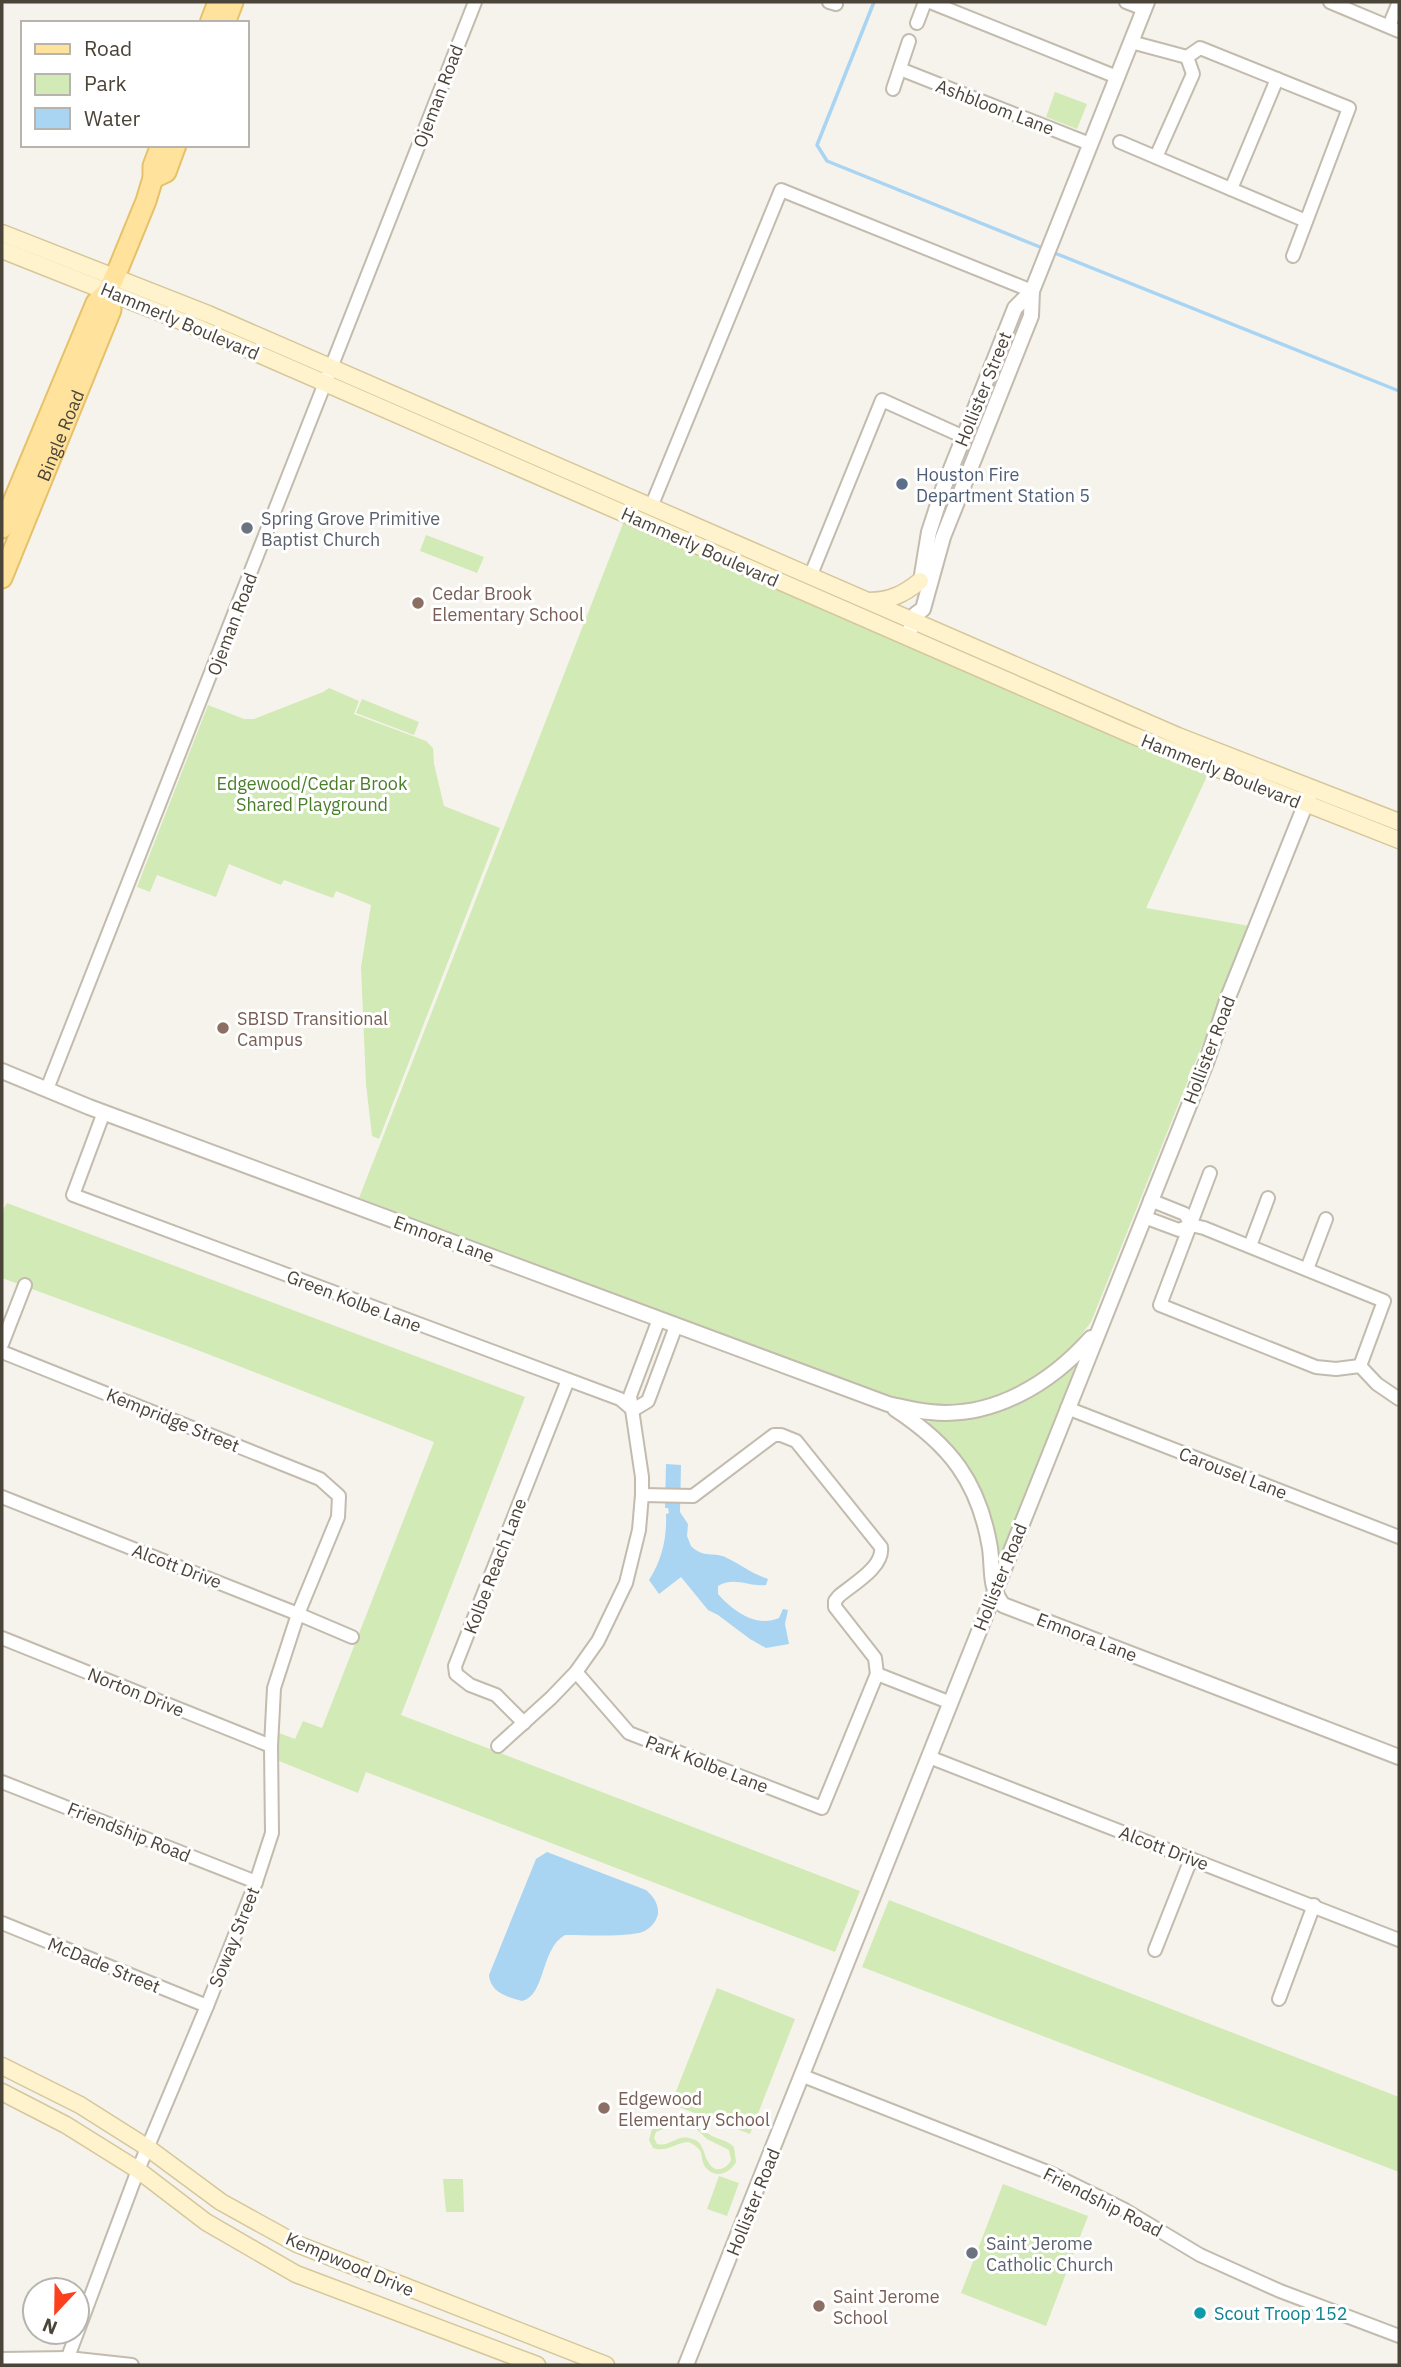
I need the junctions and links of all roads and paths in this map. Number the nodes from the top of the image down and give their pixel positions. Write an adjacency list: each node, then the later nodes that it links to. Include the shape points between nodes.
1 (218, 2): 9 (main road)
2 (233, 2): 10 (main road)
3 (475, 2): 33 (street, Ojeman Road)
4 (928, 2): 11 (street); 17 (street)
5 (1126, 2): 8 (street)
6 (1330, 2): 12 (street)
7 (1399, 2): 12 (street)
8 (1145, 5): 14 (street, Hollister Street)
9 (210, 21)
10 (226, 21)
11 (918, 23)
12 (1394, 29)
13 (909, 41): 16 (street)
14 (1131, 42): 15 (street); 17 (street, Hollister Street)
15 (1187, 57): 18 (street, via 1200,48); 24 (street, via 1193,74)
16 (900, 69): 19 (street); 21 (street, Ashbloom Lane)
17 (1117, 77): 21 (street, Hollister Street)
18 (1277, 79): 26 (street); 27 (street, via 1349,108)
19 (893, 89)
20 (1120, 142): 24 (street)
21 (1090, 144): 32 (street, Hollister Street)
22 (160, 147): 25 (main road, Bingle Road)
23 (175, 147): 25 (main road, Bingle Road, via 166,172)
24 (1156, 158): 26 (street)
25 (153, 178): 31 (main road, Bingle Road)
26 (1231, 189): 27 (street)
27 (1306, 221): 30 (street)
28 (2, 233): 31 (main road, Hammerly Boulevard)
29 (2, 250): 31 (main road, Hammerly Boulevard)
30 (1293, 256)
31 (111, 284): 33 (main road, Hammerly Boulevard); 34 (main road, Bingle Road, via 96,303)
32 (1032, 291): 35 (street, Hollister Street, via 1015,308); 37 (street, via 781,191); 46 (street, Hollister Street, via 1031,316 943,537 923,609)
33 (327, 375): 36 (main road, Hammerly Boulevard); 52 (street, Ojeman Road)
34 (54, 426): 38 (main road, Bingle Road); 40 (main road, Bingle Road)
35 (964, 437): 42 (street, via 882,400); 44 (street, Hollister Street, via 929,531)
36 (521, 459): 37 (main road, Hammerly Boulevard); 41 (main road, Hammerly Boulevard)
37 (651, 506): 39 (main road, Hammerly Boulevard)
38 (2, 527)
39 (709, 532): 41 (main road); 42 (main road, Hammerly Boulevard)
40 (9, 540): 43 (main road, Bingle Road)
41 (702, 548): 46 (main road, Hammerly Boulevard)
42 (810, 577): 45 (main road, Hammerly Boulevard)
43 (2, 578)
44 (920, 581): 45 (main road, via 892,599); 46 (street, Hollister Street)
45 (866, 601): 46 (main road, Hammerly Boulevard)
46 (912, 624): 47 (main road, Hammerly Boulevard); 48 (main road, Hammerly Boulevard, via 1132,736)
47 (1311, 788): 48 (street, Hollister Road); 49 (main road, Hammerly Boulevard)
48 (1306, 804): 50 (main road, Hammerly Boulevard); 56 (street, Hollister Road)
49 (1399, 822)
50 (1399, 840)
51 (2, 1071): 52 (street, Emnora Lane)
52 (47, 1089): 53 (street, Emnora Lane)
53 (104, 1112): 63 (street, Emnora Lane); 69 (street, Green Kolbe Lane, via 73,1195)
54 (1210, 1173): 59 (street)
55 (1268, 1198): 60 (street)
56 (1150, 1200): 57 (street, Hollister Road); 59 (street, via 1185,1214)
57 (1144, 1217): 59 (street, via 1179,1230); 65 (street, Hollister Road)
58 (1326, 1219): 61 (street)
59 (1191, 1225): 60 (street); 68 (street, via 1160,1305 1315,1367)
60 (1250, 1246): 61 (street)
61 (1307, 1269): 68 (street, via 1384,1301)
62 (24, 1285): 66 (street)
63 (659, 1319): 64 (street, Emnora Lane); 73 (street, via 630,1396)
64 (676, 1325): 71 (street, Emnora Lane); 73 (street, via 648,1401)
65 (1097, 1332): 71 (street, Emnora Lane, via 1048,1379 993,1405 931,1413); 72 (street, Hollister Road)
66 (2, 1344)
67 (2, 1352): 74 (street, Kempridge Street, via 320,1479)
68 (1360, 1366): 70 (street)
69 (568, 1380): 73 (street, Green Kolbe Lane, via 620,1399); 85 (street, Kolbe Reach Lane, via 455,1666 456,1674 496,1695)
70 (1399, 1399)
71 (888, 1404): 78 (street, Emnora Lane, via 923,1427 964,1472 986,1527)
72 (1067, 1408): 77 (street, Carousel Lane); 78 (street, Hollister Road)
73 (633, 1410): 75 (street)
74 (339, 1496): 79 (street, Soway Street, via 338,1517)
75 (648, 1496): 82 (street, via 626,1583 610,1619); 83 (street, via 693,1496 774,1435 796,1441 881,1546 877,1563 835,1601 875,1658)
76 (2, 1497): 79 (street, Alcott Drive)
77 (1399, 1537)
78 (994, 1594): 84 (street, Hollister Road); 89 (street, Emnora Lane, via 1003,1605)
79 (298, 1614): 80 (street, Alcott Drive); 86 (street, Soway Street, via 274,1688)
80 (352, 1637)
81 (2, 1638): 86 (street, Norton Drive)
82 (576, 1672): 83 (street, Park Kolbe Lane, via 629,1733 821,1808); 85 (street)
83 (877, 1674): 84 (street)
84 (944, 1700): 88 (street, Hollister Road)
85 (524, 1723): 87 (street)
86 (271, 1746): 92 (street, Soway Street, via 272,1833)
87 (498, 1746)
88 (929, 1757): 91 (street, Alcott Drive); 100 (street, Hollister Road)
89 (1399, 1757)
90 (2, 1782): 92 (street, Friendship Road)
91 (1191, 1859): 93 (street, Alcott Drive); 96 (street)
92 (256, 1882): 98 (street, Soway Street)
93 (1314, 1905): 95 (street, Alcott Drive); 97 (street)
94 (2, 1923): 98 (street, McDade Street)
95 (1399, 1940)
96 (1155, 1950)
97 (1279, 1998)
98 (207, 2006): 104 (street, Soway Street)
99 (2, 2066): 101 (main road, Kempwood Drive)
100 (803, 2076): 109 (street, Friendship Road, via 1050,2173 1125,2210 1200,2255); 116 (street, Hollister Road)
101 (35, 2081): 103 (main road); 104 (main road, Kempwood Drive)
102 (2, 2092): 103 (main road, Kempwood Drive)
103 (22, 2103): 105 (main road, Kempwood Drive)
104 (148, 2148): 105 (street, Soway Street); 106 (main road, Kempwood Drive, via 221,2202)
105 (138, 2170): 107 (main road, Kempwood Drive, via 206,2222); 112 (street, Soway Street)
106 (262, 2224): 107 (main road); 108 (main road, Kempwood Drive, via 297,2245)
107 (248, 2246): 110 (main road, Kempwood Drive, via 296,2274)
108 (507, 2327): 110 (main road); 115 (main road, Kempwood Drive)
109 (1399, 2336)
110 (496, 2350): 114 (main road, Kempwood Drive)
111 (2, 2359): 112 (street)
112 (67, 2362): 113 (street)
113 (132, 2365)
114 (537, 2365)
115 (606, 2365)
116 (686, 2365)

